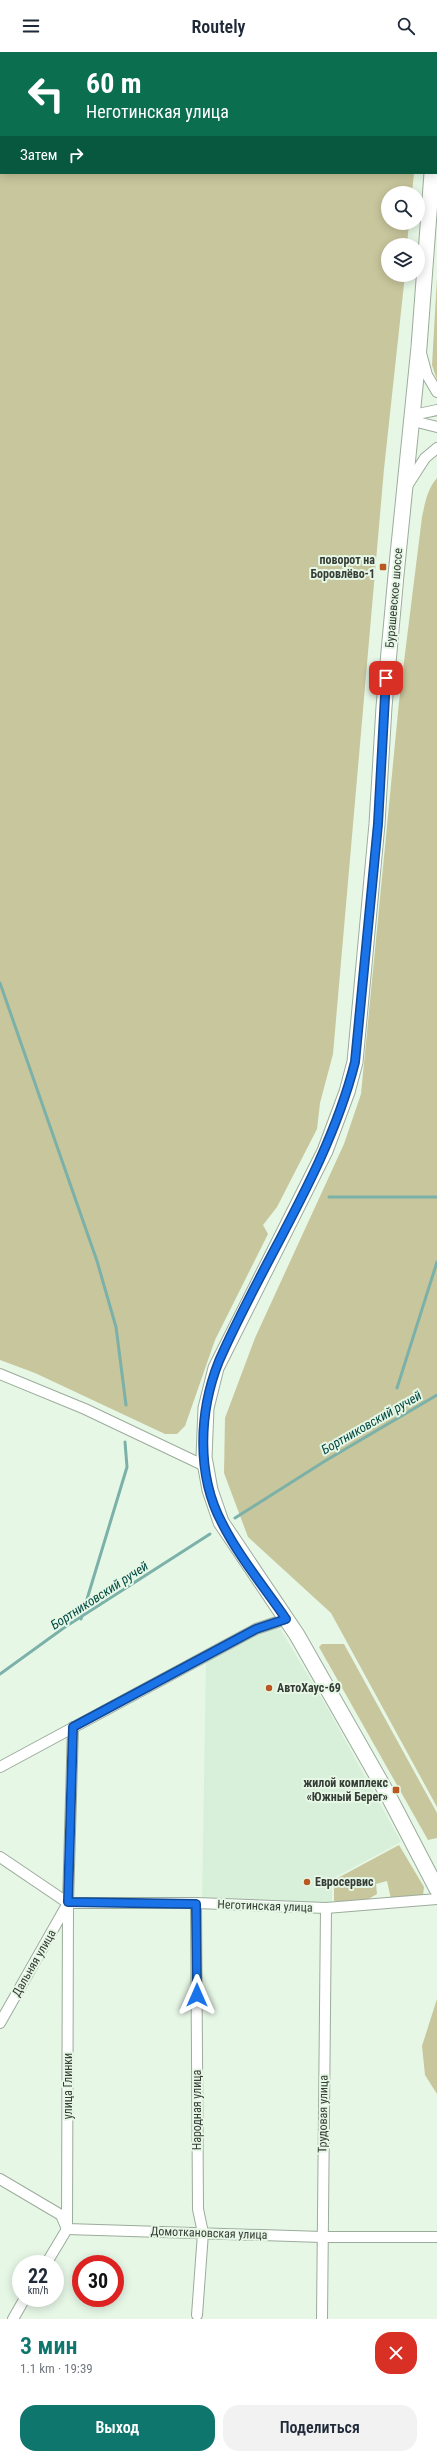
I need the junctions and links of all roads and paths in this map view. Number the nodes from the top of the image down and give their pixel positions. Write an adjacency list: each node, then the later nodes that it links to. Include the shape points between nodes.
1 (432, 174): 2 (main road, Бурашевское шоссе)
2 (419, 347): 3 (street, via 427,375); 5 (main road, Бурашевское шоссе)
3 (437, 392)
4 (437, 410): 5 (street, via 418,414)
5 (413, 420): 6 (street); 8 (main road, Бурашевское шоссе)
6 (437, 427)
7 (437, 448): 8 (street, via 425,458)
8 (405, 489): 10 (main road, Бурашевское шоссе, via 384,699 378,824 355,1062 347,1092 325,1151 216,1368 205,1416)
9 (0, 1374): 10 (street, via 85,1409)
10 (205, 1466): 11 (main road, Бурашевское шоссе, via 212,1499 221,1522)
11 (286, 1619): 12 (street, via 256,1629); 15 (main road, Бурашевское шоссе, via 388,1795)
12 (73, 1727): 13 (street); 17 (street, улица Глинки)
13 (0, 1767)
14 (0, 1857): 17 (street)
15 (437, 1889)
16 (437, 1899): 19 (street, Неготинская улица)
17 (68, 1902): 18 (street, Неготинская улица); 20 (street, Дальняя улица); 22 (street, улица Глинки)
18 (196, 1904): 19 (street, Неготинская улица); 23 (street, Народная улица, via 198,2209)
19 (326, 1908): 25 (street, Трудовая улица)
20 (0, 2023)
21 (0, 2179): 22 (street, via 61,2215)
22 (67, 2229): 23 (street, Домоткановская улица); 26 (street)
23 (202, 2233): 25 (street, Домоткановская улица); 28 (street, Народная улица)
24 (437, 2236): 25 (street, Домоткановская улица)
25 (322, 2237): 30 (street, Трудовая улица)
26 (51, 2255)
27 (20, 2307): 29 (street)
28 (197, 2315)
29 (13, 2319)
30 (322, 2319)

